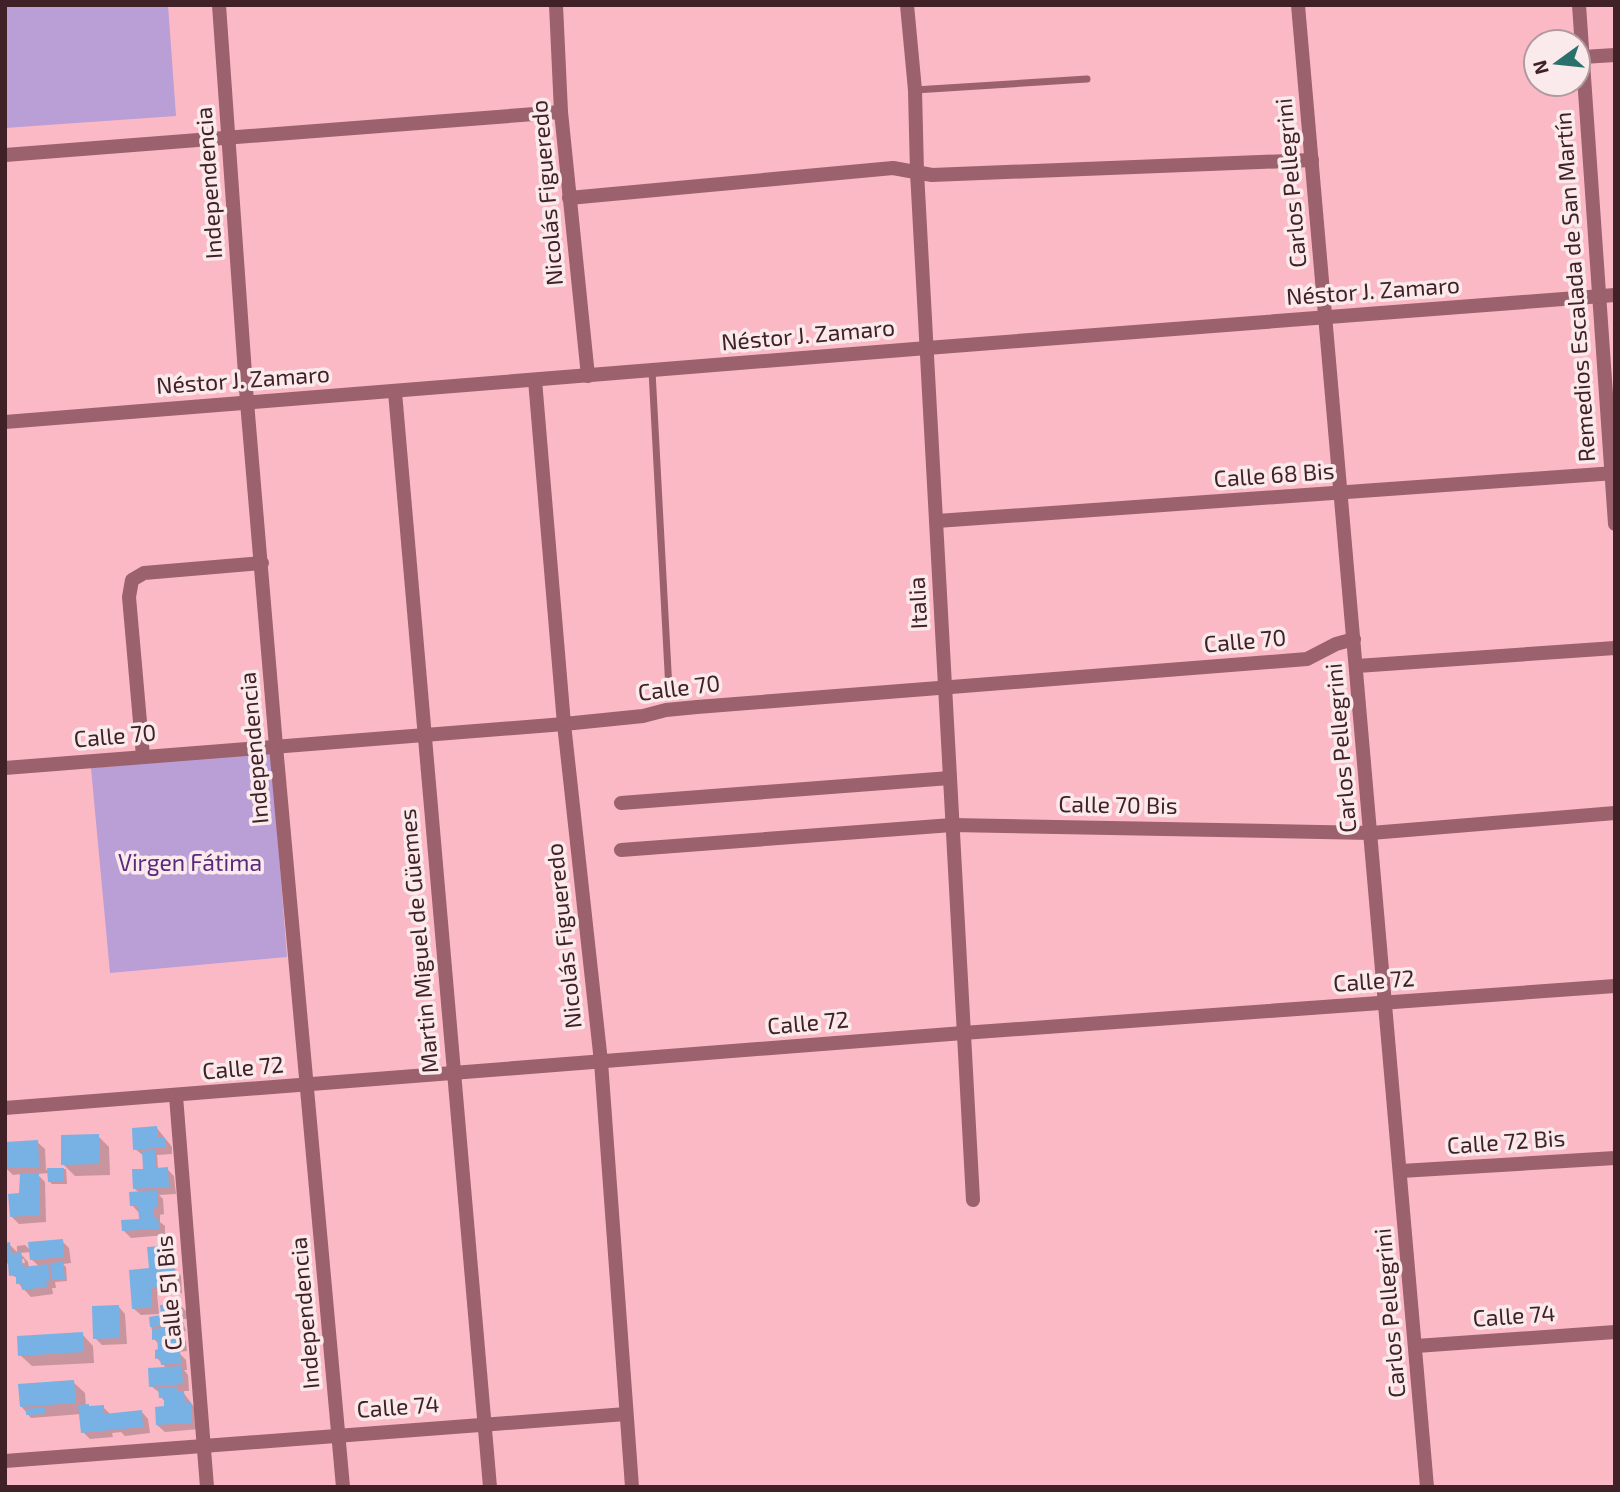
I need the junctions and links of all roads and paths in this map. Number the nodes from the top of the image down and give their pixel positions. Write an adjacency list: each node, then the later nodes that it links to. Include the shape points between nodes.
1 (219, 5): 13 (street, Independencia)
2 (556, 5): 12 (street, Nicolás Figueredo)
3 (907, 5): 10 (street, Italia)
4 (1298, 5): 15 (street, Carlos Pellegrini)
5 (1579, 5): 6 (street, Remedios Escalada de San Martín)
6 (1581, 28)
7 (1615, 55): 8 (street)
8 (1592, 57)
9 (1087, 79): 10 (lane)
10 (915, 90): 16 (street, Italia)
11 (1586, 98): 19 (street, Remedios Escalada de San Martín)
12 (561, 112): 13 (street); 17 (street, Nicolás Figueredo)
13 (228, 139): 14 (street); 26 (street, Independencia)
14 (5, 155)
15 (1312, 160): 16 (street, via 932,176); 20 (street, Carlos Pellegrini)
16 (917, 172): 17 (street, via 893,168); 21 (street, Italia)
17 (569, 198): 23 (street, Nicolás Figueredo)
18 (1615, 295): 19 (street, Néstor J. Zamaro)
19 (1598, 297): 20 (street, Néstor J. Zamaro); 28 (street, Remedios Escalada de San Martín)
20 (1326, 317): 21 (street, Néstor J. Zamaro); 29 (street, Carlos Pellegrini)
21 (927, 348): 22 (street, Néstor J. Zamaro); 30 (street, Italia)
22 (652, 371): 23 (street, Néstor J. Zamaro); 37 (lane)
23 (588, 376): 24 (street, Néstor J. Zamaro)
24 (535, 380): 25 (street, Néstor J. Zamaro); 38 (street, Nicolás Figueredo)
25 (395, 392): 26 (street, Néstor J. Zamaro); 39 (street, Martin Miguel de Güemes)
26 (247, 402): 27 (street, Néstor J. Zamaro); 32 (street, Independencia)
27 (5, 422)
28 (1613, 473): 29 (street, Calle 68 Bis); 31 (street, Remedios Escalada de San Martín)
29 (1342, 493): 30 (street, Calle 68 Bis); 33 (street, Carlos Pellegrini)
30 (937, 521): 36 (street, Italia)
31 (1615, 524)
32 (262, 563): 40 (street, Independencia); 41 (street, via 144,573 132,580 129,597)
33 (1354, 639): 35 (street, Carlos Pellegrini); 36 (street, Calle 70, via 1307,659)
34 (1615, 648): 35 (street)
35 (1357, 666): 47 (street, Carlos Pellegrini)
36 (945, 688): 38 (street, Calle 70, via 697,707); 43 (street, Italia)
37 (669, 690)
38 (564, 724): 39 (street, Calle 70); 52 (street, Nicolás Figueredo)
39 (423, 734): 40 (street, Calle 70); 53 (street, Martin Miguel de Güemes)
40 (276, 746): 41 (street, Calle 70); 54 (street, Independencia)
41 (144, 756): 42 (street, Calle 70)
42 (5, 768)
43 (950, 778): 44 (street); 46 (street, Italia)
44 (621, 803)
45 (1615, 813): 47 (street, Calle 70 Bis)
46 (952, 825): 47 (street, Calle 70 Bis); 48 (street, Calle 70 Bis); 51 (street, Italia)
47 (1371, 834): 50 (street, Carlos Pellegrini)
48 (621, 850)
49 (1615, 986): 50 (street, Calle 72)
50 (1386, 1003): 51 (street, Calle 72); 58 (street, Carlos Pellegrini)
51 (963, 1033): 52 (street, Calle 72); 59 (street, Italia)
52 (601, 1062): 53 (street, Calle 72); 62 (street, Nicolás Figueredo)
53 (454, 1074): 54 (street, Calle 72); 63 (street, Martin Miguel de Güemes)
54 (307, 1086): 55 (street, Calle 72); 64 (street, Independencia)
55 (176, 1096): 56 (street, Calle 72); 65 (street, Calle 51 Bis)
56 (5, 1108)
57 (1615, 1158): 58 (street, Calle 72 Bis)
58 (1401, 1171): 61 (street, Carlos Pellegrini)
59 (973, 1200)
60 (1615, 1332): 61 (street, Calle 74)
61 (1416, 1346): 71 (street, Carlos Pellegrini)
62 (626, 1414): 63 (street, Calle 74); 70 (street, Nicolás Figueredo)
63 (484, 1424): 64 (street, Calle 74); 69 (street, Martin Miguel de Güemes)
64 (339, 1434): 65 (street, Calle 74); 68 (street, Independencia)
65 (204, 1446): 66 (street, Calle 74); 67 (street, Calle 51 Bis)
66 (5, 1461)
67 (207, 1487)
68 (344, 1487)
69 (490, 1487)
70 (632, 1487)
71 (1427, 1487)

